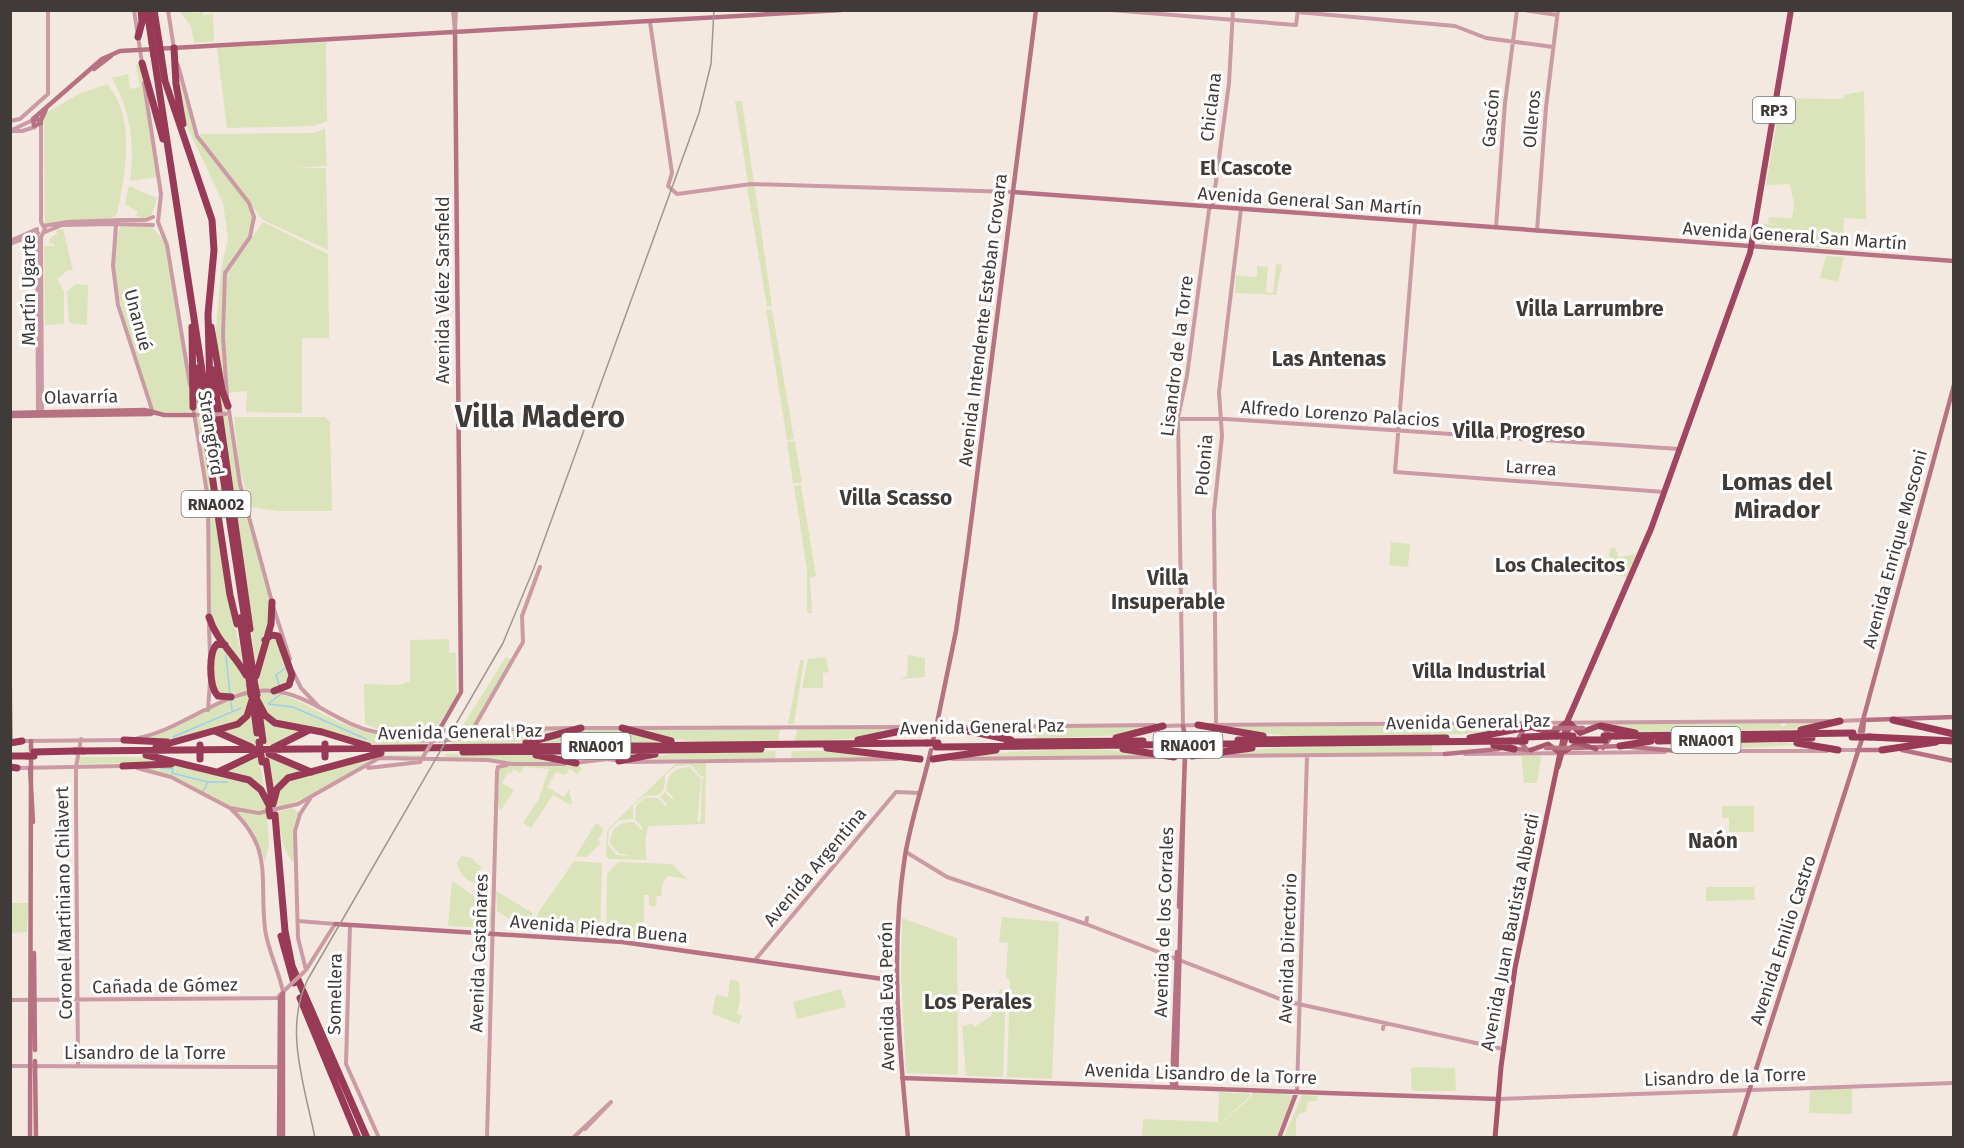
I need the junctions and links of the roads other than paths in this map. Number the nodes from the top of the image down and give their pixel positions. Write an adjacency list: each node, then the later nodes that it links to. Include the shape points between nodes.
1 (48, 10): 29 (street, via 47,96 20,119)
2 (134, 10): 20 (street, Strangford)
3 (141, 10): 20 (highway)
4 (147, 10): 21 (highway, RNA002)
5 (154, 10): 21 (highway, RNA002)
6 (168, 10): 24 (street)
7 (454, 10): 19 (street)
8 (841, 10): 18 (main road)
9 (1036, 10): 34 (main road, Avenida Intendente Esteban Crovara)
10 (1111, 10): 17 (street)
11 (1233, 10): 17 (street, Chiclana)
12 (1517, 10): 22 (street, Gascón)
13 (1524, 10): 16 (street)
14 (1791, 10): 48 (highway, RP3)
15 (1298, 11): 17 (street, via 1296,25); 22 (street, via 1455,26 1484,38)
16 (1558, 13): 23 (street, Olleros)
17 (1232, 20): 35 (street, Chiclana, via 1229,83)
18 (650, 22): 19 (main road); 34 (street, Avenida General San Martín, via 672,176 668,186 677,194 752,184)
19 (455, 32): 24 (main road); 99 (main road, Avenida Vélez Sarsfield, via 461,692)
20 (138, 37): 25 (street, Strangford)
21 (155, 42): 26 (highway, RNA002, bridge)
22 (1513, 42): 23 (street); 42 (street, Gascón)
23 (1553, 47): 44 (street, Olleros)
24 (174, 48): 25 (main road); 32 (highway); 54 (street, via 197,136 249,203 254,217 250,237 225,273)
25 (140, 50): 27 (street, Strangford); 28 (main road, via 105,57); 30 (main road, via 107,59 47,108)
26 (157, 56): 32 (highway, RNA002); 33 (highway, RNA002)
27 (142, 63): 33 (highway); 37 (street, Strangford, via 161,194)
28 (33, 119): 30 (main road); 30 (main road); 31 (street)
29 (10, 121)
30 (39, 125): 31 (street); 43 (street, Martín Ugarte)
31 (11, 131)
32 (186, 144): 50 (highway, RNA002, via 212,219 214,250)
33 (167, 152): 51 (highway, RNA002)
34 (1013, 192): 35 (main road, Avenida General San Martín); 93 (main road, Avenida Intendente Esteban Crovara, via 956,633)
35 (1212, 207): 36 (main road, Avenida General San Martín); 58 (street, Lisandro de la Torre)
36 (1241, 209): 39 (main road, Avenida General San Martín); 59 (street, Polonia, via 1220,379)
37 (159, 211): 38 (street); 46 (street, Strangford)
38 (153, 217): 40 (street); 41 (street)
39 (1415, 222): 42 (main road, Avenida General San Martín); 60 (street)
40 (118, 223): 41 (street); 43 (street, via 68,222); 45 (street, via 62,225); 56 (street, Unanué, via 114,266 118,305)
41 (153, 225): 46 (street, Strangford)
42 (1496, 228): 44 (main road, Avenida General San Martín)
43 (39, 230): 45 (street, Martín Ugarte, via 45,228); 47 (street); 55 (street, Martín Ugarte)
44 (1537, 231): 48 (main road, Avenida General San Martín)
45 (44, 232): 55 (street, Martín Ugarte)
46 (161, 234): 53 (street, Strangford, via 168,250)
47 (10, 242)
48 (1752, 247): 49 (main road, Avenida General San Martín); 61 (highway, RP3)
49 (1953, 261)
50 (208, 314): 54 (highway); 69 (highway, RNA002, via 208,353 247,593)
51 (194, 316): 53 (highway, via 190,340); 69 (highway, RNA002, via 196,368 230,595)
52 (1953, 385): 80 (main road, Avenida Enrique Mosconi)
53 (195, 412): 54 (street, Olavarría, bridge); 56 (main road, Olavarría); 65 (street, Strangford, via 208,501)
54 (227, 412): 64 (street, via 241,486)
55 (40, 414): 56 (main road, Olavarría); 57 (main road, Olavarría)
56 (152, 414)
57 (10, 415)
58 (1178, 419): 59 (street, Alfredo Lorenzo Palacios); 87 (street, Lisandro de la Torre)
59 (1221, 419): 60 (street, Alfredo Lorenzo Palacios); 84 (street, Polonia, via 1214,512)
60 (1397, 431): 61 (street, Alfredo Lorenzo Palacios); 62 (street, Larrea, via 1395,471)
61 (1680, 449): 62 (highway, RP3)
62 (1665, 492): 83 (highway, RP3)
63 (540, 567): 95 (street, via 522,616 523,642)
64 (272, 602): 66 (highway, via 271,624); 70 (street)
65 (209, 617): 67 (highway); 68 (street, Strangford)
66 (265, 640): 70 (highway, via 274,634 281,640); 72 (highway)
67 (225, 645): 68 (highway, via 217,644); 72 (highway)
68 (211, 650): 73 (highway)
69 (247, 653): 72 (highway, RNA002)
70 (294, 677): 74 (highway, via 286,687); 78 (street)
71 (11, 681): 108 (street)
72 (252, 684): 76 (highway, RNA002, bridge)
73 (211, 689): 75 (highway, via 218,696); 77 (street)
74 (274, 690): 75 (street, Avenida General Paz); 78 (street, Avenida General Paz)
75 (231, 697): 77 (street, Avenida General Paz)
76 (254, 698): 97 (highway, via 275,723); 98 (highway, via 242,722); 120 (highway, RNA002)
77 (208, 710): 106 (street, Avenida General Paz, via 167,730)
78 (324, 711): 100 (street, Avenida General Paz, via 348,724)
79 (1953, 717): 81 (main road, Avenida General Paz)
80 (1863, 720): 81 (main road, Avenida General Paz); 82 (street, Avenida General Paz); 101 (main road, Avenida Emilio Castro)
81 (1893, 720): 105 (highway)
82 (1840, 721): 83 (street, Avenida General Paz); 102 (highway)
83 (1569, 722): 84 (street, Avenida General Paz); 88 (highway, via 1580,732); 90 (highway, via 1553,733); 138 (main road, Avenida Juan Bautista Alberdi)
84 (1216, 724): 85 (street, Avenida General Paz)
85 (1198, 725): 87 (street, Avenida General Paz); 113 (highway)
86 (1163, 726): 87 (street, Avenida General Paz); 94 (street, Avenida General Paz); 116 (highway)
87 (1183, 726): 142 (main road, Avenida de los Corrales, bridge)
88 (1599, 726): 90 (main road, bridge); 103 (highway); 125 (main road, via 1609,732 1611,739)
89 (920, 727): 92 (street, Avenida General Paz, via 787,724); 93 (street, Avenida General Paz); 114 (highway, via 868,739)
90 (1530, 727): 107 (highway); 127 (main road, via 1518,737)
91 (581, 728): 92 (street, Avenida General Paz); 96 (street, Avenida General Paz); 121 (highway)
92 (622, 728): 117 (highway)
93 (936, 728): 94 (street, Avenida General Paz); 118 (main road, Avenida Eva Perón)
94 (955, 728): 115 (highway)
95 (473, 729): 96 (street, Avenida General Paz); 99 (street, Avenida General Paz)
96 (505, 729): 100 (street, Avenida General Paz, via 461,739 414,740)
97 (313, 730): 134 (highway); 140 (highway); 157 (highway, bridge, via 326,744 326,758)
98 (211, 731): 111 (highway); 120 (highway); 156 (highway, bridge, via 200,745 200,759)
99 (438, 732): 100 (street, Avenida General Paz); 149 (street, Avenida General Paz, bridge, via 420,763)
100 (386, 733)
101 (1861, 735): 102 (highway, Avenida General Paz / RNA001); 105 (highway, Avenida General Paz / RNA001); 129 (main road, Avenida Emilio Castro)
102 (1758, 737): 103 (highway, Avenida General Paz / RNA001); 128 (highway)
103 (1652, 738): 112 (highway, Avenida General Paz / RNA001)
104 (81, 739): 106 (street, Avenida General Paz); 110 (street, Avenida General Paz); 151 (street, Coronel Martiniano Chilavert)
105 (1953, 739): 130 (highway)
106 (124, 740): 111 (highway)
107 (1470, 740): 112 (highway, Avenida General Paz / RNA001, bridge); 113 (highway, Avenida General Paz / RNA001); 124 (highway)
108 (11, 741): 109 (highway)
109 (22, 741): 110 (street, Avenida General Paz)
110 (31, 741): 136 (main road)
111 (181, 741): 133 (highway)
112 (1618, 741): 125 (main road); 131 (main road)
113 (1290, 742): 116 (highway, Avenida General Paz / RNA001); 142 (highway)
114 (814, 744): 118 (highway, Avenida General Paz / RNA001); 119 (highway, Avenida General Paz / RNA001)
115 (1028, 744): 116 (highway, Avenida General Paz / RNA001); 118 (highway, Avenida General Paz / RNA001); 143 (highway)
116 (1086, 744): 141 (highway)
117 (698, 745): 121 (highway, Avenida General Paz / RNA001); 122 (highway, Avenida General Paz / RNA001)
118 (932, 745): 123 (highway, Avenida General Paz / RNA001); 143 (main road, Avenida Eva Perón)
119 (795, 746): 122 (highway, Avenida General Paz / RNA001); 123 (highway, Avenida General Paz / RNA001)
120 (259, 747): 133 (highway, Avenida General Paz / RNA001); 140 (highway, RNA002, bridge); 140 (highway, Avenida General Paz / RNA001); 156 (highway)
121 (494, 747): 134 (highway, Avenida General Paz / RNA001)
122 (776, 747): 126 (highway, Avenida General Paz / RNA001)
123 (827, 748): 143 (highway)
124 (1514, 749): 127 (main road); 137 (main road)
125 (1599, 749): 127 (main road, bridge); 138 (main road, via 1578,743)
126 (687, 750): 132 (highway, Avenida General Paz / RNA001); 144 (highway)
127 (1529, 750): 138 (main road, via 1548,744)
128 (1838, 750): 129 (street, Avenida General Paz); 131 (street, Avenida General Paz)
129 (1857, 750): 130 (main road, Avenida General Paz); 192 (main road, Avenida Emilio Castro)
130 (1882, 750): 145 (main road, Avenida General Paz, via 1910,750)
131 (1678, 751): 138 (street, Avenida General Paz)
132 (513, 752): 134 (highway, Avenida General Paz / RNA001); 148 (highway)
133 (146, 753): 136 (highway, Avenida General Paz / RNA001); 146 (highway)
134 (378, 753): 140 (highway, Avenida General Paz / RNA001); 147 (street, Avenida General Paz); 149 (street); 155 (street, Avenida General Paz); 157 (highway)
135 (10, 754): 136 (highway, Avenida General Paz / RNA001)
136 (30, 754): 153 (main road)
137 (1445, 754): 138 (street, Avenida General Paz); 139 (street, Avenida General Paz)
138 (1561, 754): 184 (main road, Avenida Juan Bautista Alberdi, via 1515,968)
139 (1307, 756): 142 (street, Avenida General Paz); 181 (street, Avenida Directorio)
140 (267, 757): 157 (highway); 162 (highway, RNA002)
141 (1174, 757): 142 (street, Avenida General Paz); 143 (street, Avenida General Paz)
142 (1187, 757): 173 (main road, Avenida de los Corrales)
143 (927, 759): 144 (street, Avenida General Paz); 158 (main road, Avenida Eva Perón)
144 (619, 761): 148 (street, Avenida General Paz)
145 (1953, 761)
146 (183, 764): 150 (highway); 156 (highway)
147 (512, 764): 148 (street, Avenida General Paz); 154 (street, Avenida General Paz)
148 (576, 764)
149 (380, 765): 155 (street, Avenida General Paz)
150 (123, 766): 151 (street, Avenida General Paz); 161 (street, Avenida General Paz, via 171,777)
151 (76, 767): 153 (street, Avenida General Paz); 180 (street, Coronel Martiniano Chilavert)
152 (13, 768): 153 (street, Avenida General Paz)
153 (30, 768): 179 (main road)
154 (497, 769): 172 (street, Avenida Castañares)
155 (362, 770): 159 (street, Avenida General Paz)
156 (213, 772): 162 (highway, via 249,780 261,790)
157 (314, 772): 162 (highway, via 282,782 274,795)
158 (920, 793): 164 (main road, Avenida Eva Perón); 174 (street, Avenida Argentina, via 896,792)
159 (313, 796): 160 (street, Avenida General Paz); 163 (street)
160 (291, 807): 161 (street, Avenida General Paz, via 259,813); 163 (street)
161 (230, 808): 177 (street, via 252,832 260,849 265,931)
162 (272, 810): 198 (highway, via 281,941 288,968); 199 (highway, via 292,966)
163 (300, 814): 168 (street, via 295,831)
164 (906, 852): 165 (street); 176 (main road, Avenida Eva Perón)
165 (940, 873): 166 (street); 170 (street)
166 (938, 879)
167 (1087, 918): 170 (street)
168 (298, 921): 169 (street, Avenida Piedra Buena); 175 (street)
169 (335, 924): 171 (main road, Avenida Piedra Buena); 175 (street)
170 (1086, 924): 173 (street)
171 (350, 925): 172 (main road, Avenida Piedra Buena); 200 (street, Somellera, via 346,1064)
172 (494, 933): 174 (main road, Avenida Piedra Buena, via 622,942); 201 (street, Avenida Castañares)
173 (1179, 959): 181 (street); 191 (main road, Avenida de los Corrales)
174 (755, 960): 176 (main road, Avenida Piedra Buena)
175 (305, 971): 177 (street, bridge)
176 (897, 981): 189 (main road, Avenida Eva Perón)
177 (285, 991): 180 (street, Cañada de Gómez, via 277,998); 188 (main road, via 280,999)
178 (10, 1000): 179 (street, Cañada de Gómez)
179 (33, 1000): 180 (street, Cañada de Gómez); 186 (main road)
180 (77, 1000): 187 (street, Coronel Martiniano Chilavert)
181 (1299, 1005): 182 (street); 193 (street, Avenida Directorio)
182 (1384, 1023): 183 (street); 184 (street)
183 (1383, 1029)
184 (1503, 1048): 194 (main road, Avenida Juan Bautista Alberdi)
185 (10, 1066): 186 (street, Lisandro de la Torre)
186 (33, 1066): 187 (street, Lisandro de la Torre); 195 (main road); 196 (main road)
187 (78, 1066): 188 (street, Lisandro de la Torre)
188 (281, 1067): 197 (main road)
189 (902, 1078): 191 (main road, Avenida Lisandro de la Torre); 203 (main road, Avenida Eva Perón)
190 (1953, 1083): 192 (street, Lisandro de la Torre)
191 (1174, 1087): 193 (main road, Avenida Lisandro de la Torre)
192 (1749, 1090): 194 (street, Lisandro de la Torre); 206 (main road, Avenida Emilio Castro)
193 (1297, 1091): 194 (main road, Avenida Lisandro de la Torre); 204 (main road, Avenida Directorio)
194 (1498, 1099): 205 (main road, Avenida Juan Bautista Alberdi)
195 (30, 1137)
196 (36, 1137)
197 (281, 1137)
198 (358, 1137)
199 (367, 1137)
200 (379, 1137)
201 (487, 1137)
202 (575, 1137): 202 (street, via 611,1102)
203 (908, 1137)
204 (1280, 1137)
205 (1495, 1137)
206 (1734, 1137)

